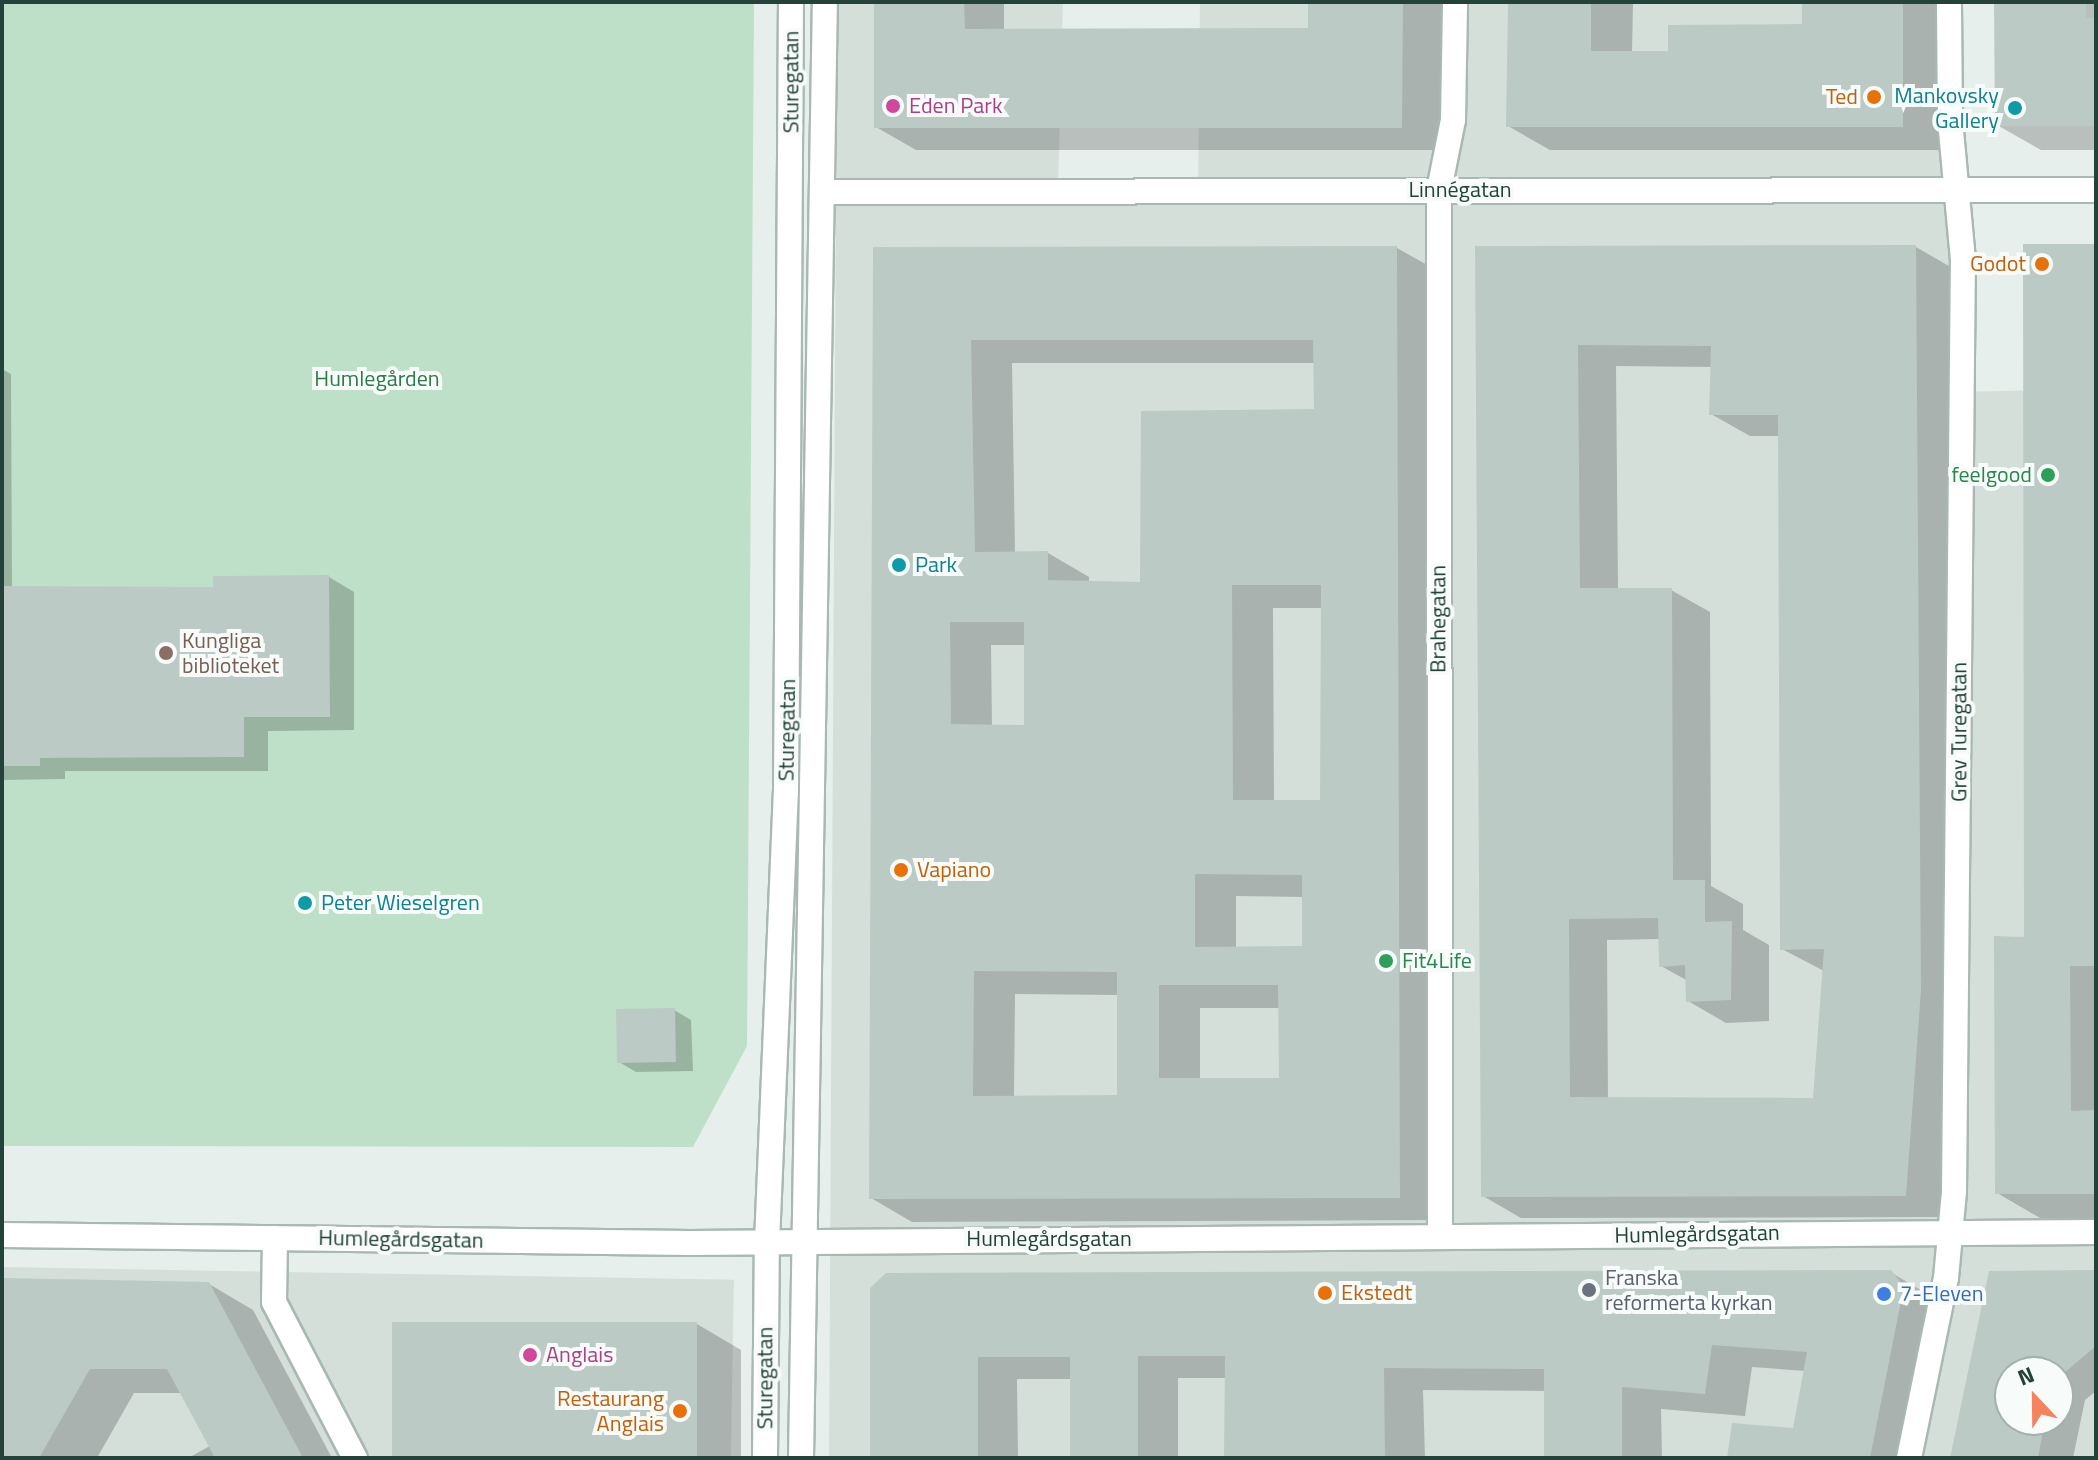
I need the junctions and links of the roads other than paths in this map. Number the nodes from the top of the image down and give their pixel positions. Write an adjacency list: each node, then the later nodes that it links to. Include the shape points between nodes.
1 (791, 2): 15 (street, Sturegatan, via 786,792)
2 (825, 2): 8 (street, Sturegatan)
3 (1455, 2): 6 (street, Brahegatan, via 1453,120)
4 (1949, 2): 5 (street, Grev Turegatan)
5 (1957, 189): 6 (street, Linnégatan); 7 (street, Linnégatan); 9 (street, Grev Turegatan, via 1963,312 1954,1191)
6 (1439, 190): 8 (street, Linnégatan); 12 (street, Brahegatan)
7 (2096, 190)
8 (823, 192): 14 (street, Sturegatan)
9 (1949, 1232): 10 (street, Humlegårdsgatan); 12 (street, Humlegårdsgatan); 19 (street, Grev Turegatan, via 1946,1278)
10 (2096, 1232)
11 (2, 1235): 13 (street, Humlegårdsgatan)
12 (1440, 1236): 14 (street, Humlegårdsgatan)
13 (275, 1238): 15 (street, Humlegårdsgatan); 16 (street, via 274,1302)
14 (804, 1241): 15 (street, Humlegårdsgatan); 18 (street, Sturegatan)
15 (767, 1242): 17 (street, Sturegatan)
16 (355, 1458)
17 (765, 1458)
18 (801, 1458)
19 (1909, 1458)

